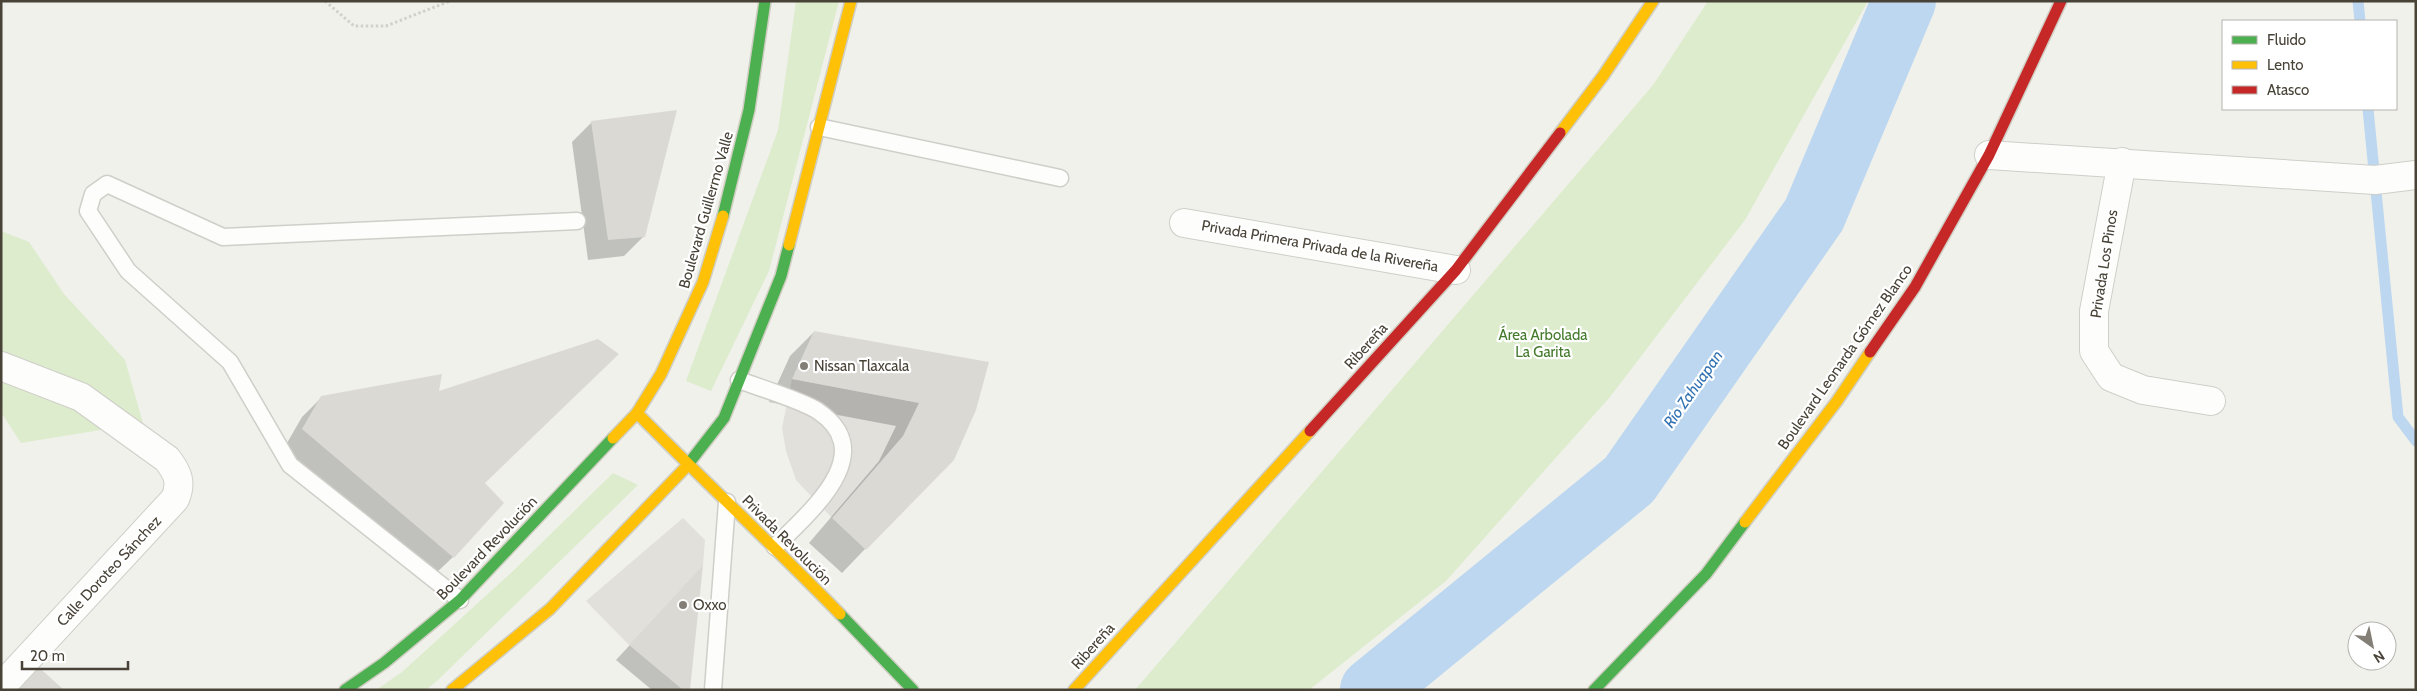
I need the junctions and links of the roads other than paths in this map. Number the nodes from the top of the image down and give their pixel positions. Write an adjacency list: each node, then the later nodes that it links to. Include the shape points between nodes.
1 (765, 1): 16 (main road, Boulevard Guillermo Valle, via 749,110 731,188 703,282 661,374)
2 (851, 1): 5 (main road)
3 (1654, 1): 12 (main road, Ribereña, via 1604,76)
4 (2062, 1): 6 (main road, Boulevard Leonarda Gómez Blanco)
5 (819, 127): 9 (lane); 14 (main road, via 781,276)
6 (1989, 155): 7 (street); 27 (main road, Boulevard Leonarda Gómez Blanco, via 1915,287 1837,401 1706,574)
7 (2122, 162): 8 (street, via 2375,180); 15 (street, Privada Los Pinos, via 2094,311 2094,351 2112,377 2143,390)
8 (2416, 175)
9 (1060, 178)
10 (577, 221): 20 (lane, via 223,237 107,184 93,194 88,211 128,271 230,362 290,465)
11 (1184, 223): 12 (street, Privada Primera Privada de la Rivereña)
12 (1456, 270): 26 (main road, Ribereña)
13 (1, 366): 21 (street, Calle Doroteo Sánchez, via 81,398 167,459 177,472 180,488 176,499)
14 (739, 380): 17 (main road, via 724,418); 19 (lane, via 817,411 831,424 844,444 844,457 835,480)
15 (2211, 401)
16 (637, 414): 17 (main road, Privada Revolución); 20 (main road, Boulevard Revolución)
17 (688, 465): 18 (main road, Privada Revolución); 23 (main road, via 550,609)
18 (727, 502): 19 (main road, Privada Revolución); 24 (lane)
19 (775, 546): 25 (main road, Privada Revolución)
20 (460, 600): 22 (main road, Boulevard Revolución)
21 (1, 687)
22 (346, 690)
23 (452, 690)
24 (713, 690)
25 (913, 690)
26 (1074, 690)
27 (1594, 690)

